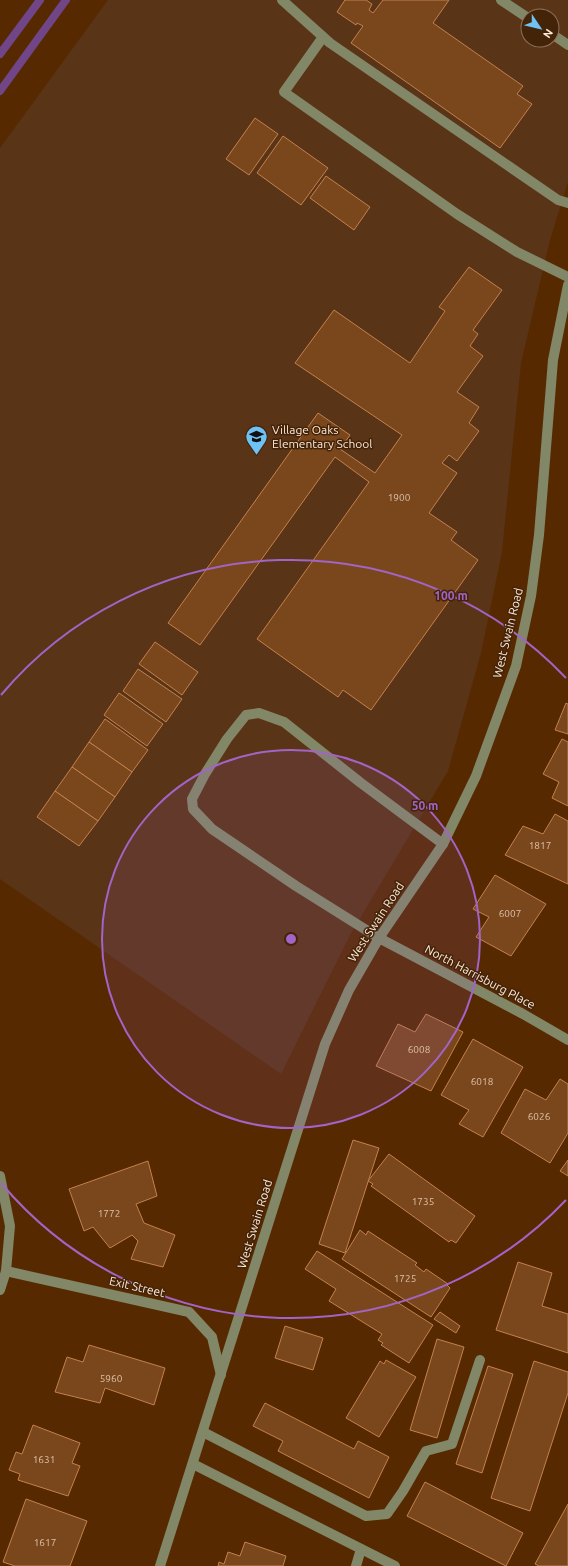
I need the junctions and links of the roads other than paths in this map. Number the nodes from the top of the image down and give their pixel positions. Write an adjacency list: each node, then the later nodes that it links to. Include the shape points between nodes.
1 (282, 0): 4 (street)
2 (501, 0): 3 (street)
3 (520, 13)
4 (323, 37): 5 (street, via 558,200); 6 (street, via 284,92 457,214 517,252)
5 (568, 203)
6 (568, 277)
7 (568, 285): 8 (street, West Swain Road, via 553,360 539,536 530,604 513,674 476,776)
8 (443, 844): 9 (street, West Swain Road); 9 (street, North Harrisburg Place, via 284,722 258,713 246,715 227,739 192,799 193,809 212,829)
9 (379, 938): 10 (street, North Harrisburg Place); 15 (street, West Swain Road, via 349,990 325,1044)
10 (568, 1040)
11 (0, 1176): 12 (street, via 10,1226)
12 (6, 1271): 13 (street); 15 (street, Exit Street, via 189,1312 212,1337)
13 (0, 1290)
14 (480, 1360): 16 (street, via 452,1444 426,1451 388,1514 366,1516)
15 (221, 1376): 16 (street, West Swain Road)
16 (203, 1432): 17 (street, West Swain Road)
17 (192, 1464): 18 (street); 19 (street, West Swain Road)
18 (361, 1549): 20 (street); 21 (street)
19 (160, 1566)
20 (356, 1566)
21 (395, 1566)

